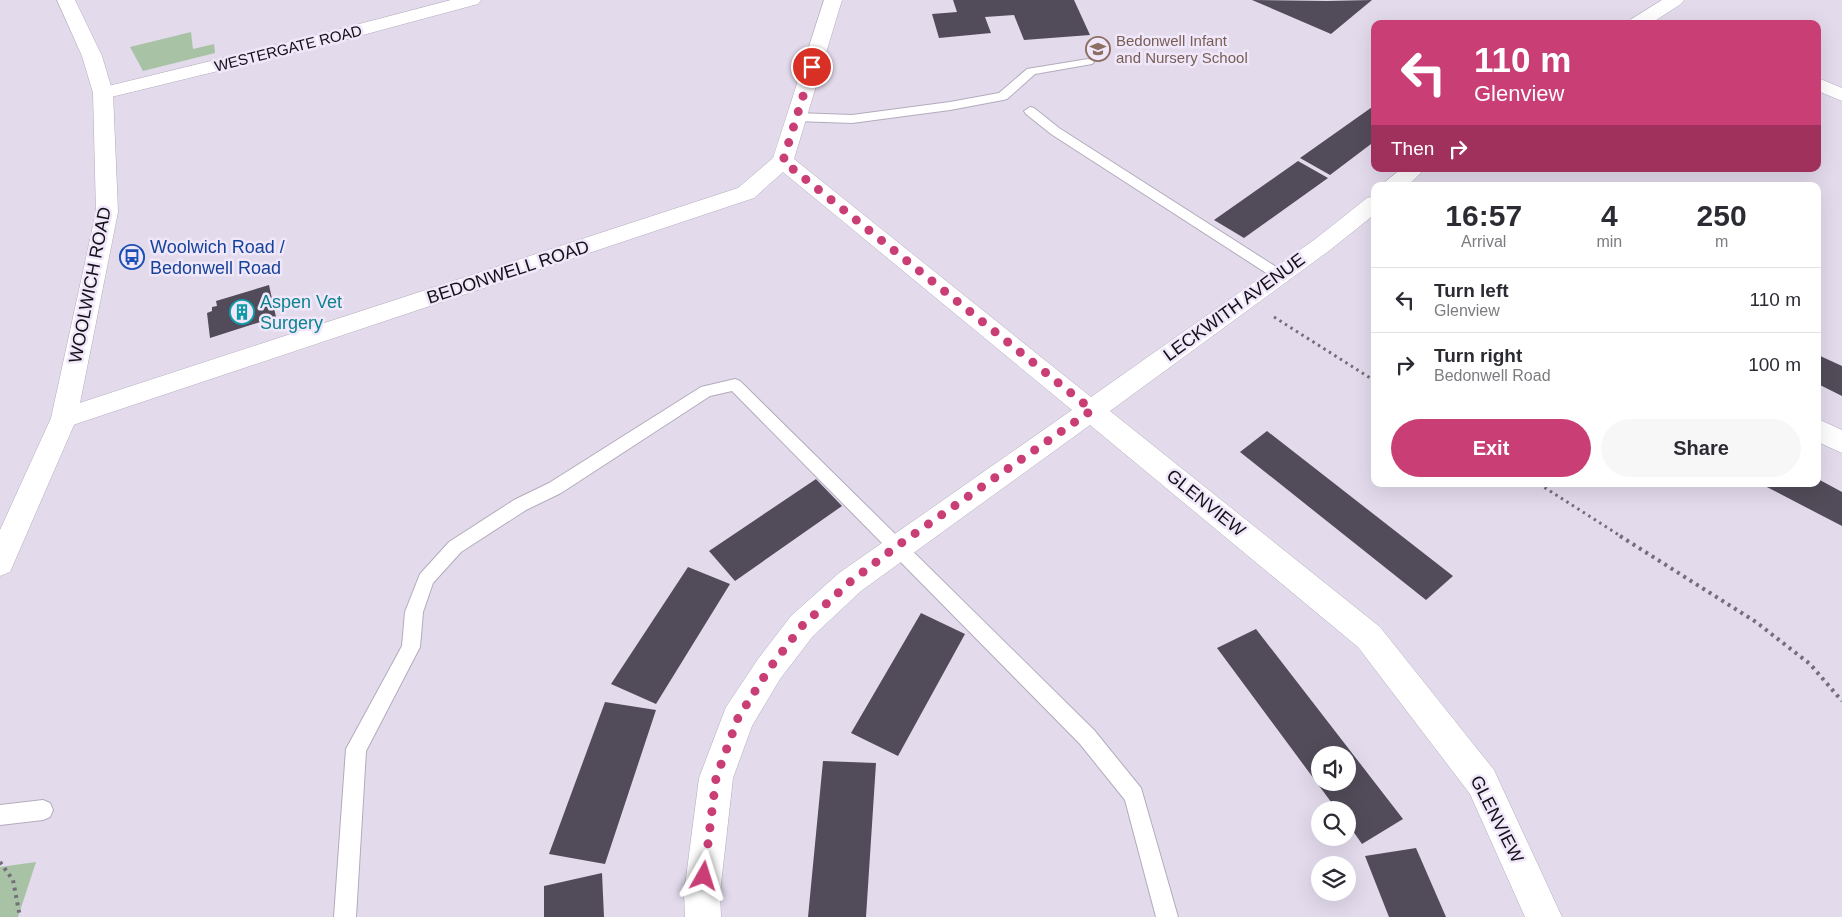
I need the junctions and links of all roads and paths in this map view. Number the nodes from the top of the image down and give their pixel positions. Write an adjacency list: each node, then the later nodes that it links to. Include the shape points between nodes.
1 (66, 0): 8 (street, WOOLWICH ROAD, via 92,56)
2 (472, 0): 8 (street, WESTERGATE ROAD)
3 (833, 0): 11 (street)
4 (1674, 0): 5 (street, via 1662,17)
5 (1651, 20)
6 (1088, 62): 11 (lane, via 1031,71 1003,96 852,119)
7 (1821, 85): 9 (street)
8 (103, 93): 20 (street, WOOLWICH ROAD, via 107,212)
9 (1842, 95)
10 (1030, 111): 16 (lane, via 1055,131)
11 (796, 117): 12 (street)
12 (783, 161): 19 (street, GLENVIEW); 20 (street, BEDONWELL ROAD, via 746,193)
13 (1410, 172): 14 (street)
14 (1399, 182)
15 (1371, 209): 16 (street, LECKWITH AVENUE)
16 (1279, 275): 17 (street, LECKWITH AVENUE)
17 (1245, 299): 18 (path); 19 (street, LECKWITH AVENUE)
18 (1371, 378)
19 (1092, 410): 24 (street, LECKWITH AVENUE); 34 (street, GLENVIEW, via 1369,637 1482,782)
20 (64, 418): 25 (street, WOOLWICH ROAD)
21 (1821, 432): 22 (street)
22 (1842, 442)
23 (1544, 487): 26 (path, via 1756,622 1810,664)
24 (897, 546): 31 (lane, via 735,385 706,391 563,483 520,505 455,547 426,579 414,612 411,647 356,750); 32 (street, LECKWITH AVENUE, via 850,582 802,626 769,669 738,718 716,778 702,893); 33 (lane, via 1087,737 1134,795)
25 (0, 563)
26 (1842, 701)
27 (43, 810): 28 (lane)
28 (0, 815)
29 (0, 862): 30 (path, via 12,880)
30 (20, 917)
31 (345, 917)
32 (703, 917)
33 (1166, 917)
34 (1544, 917)

